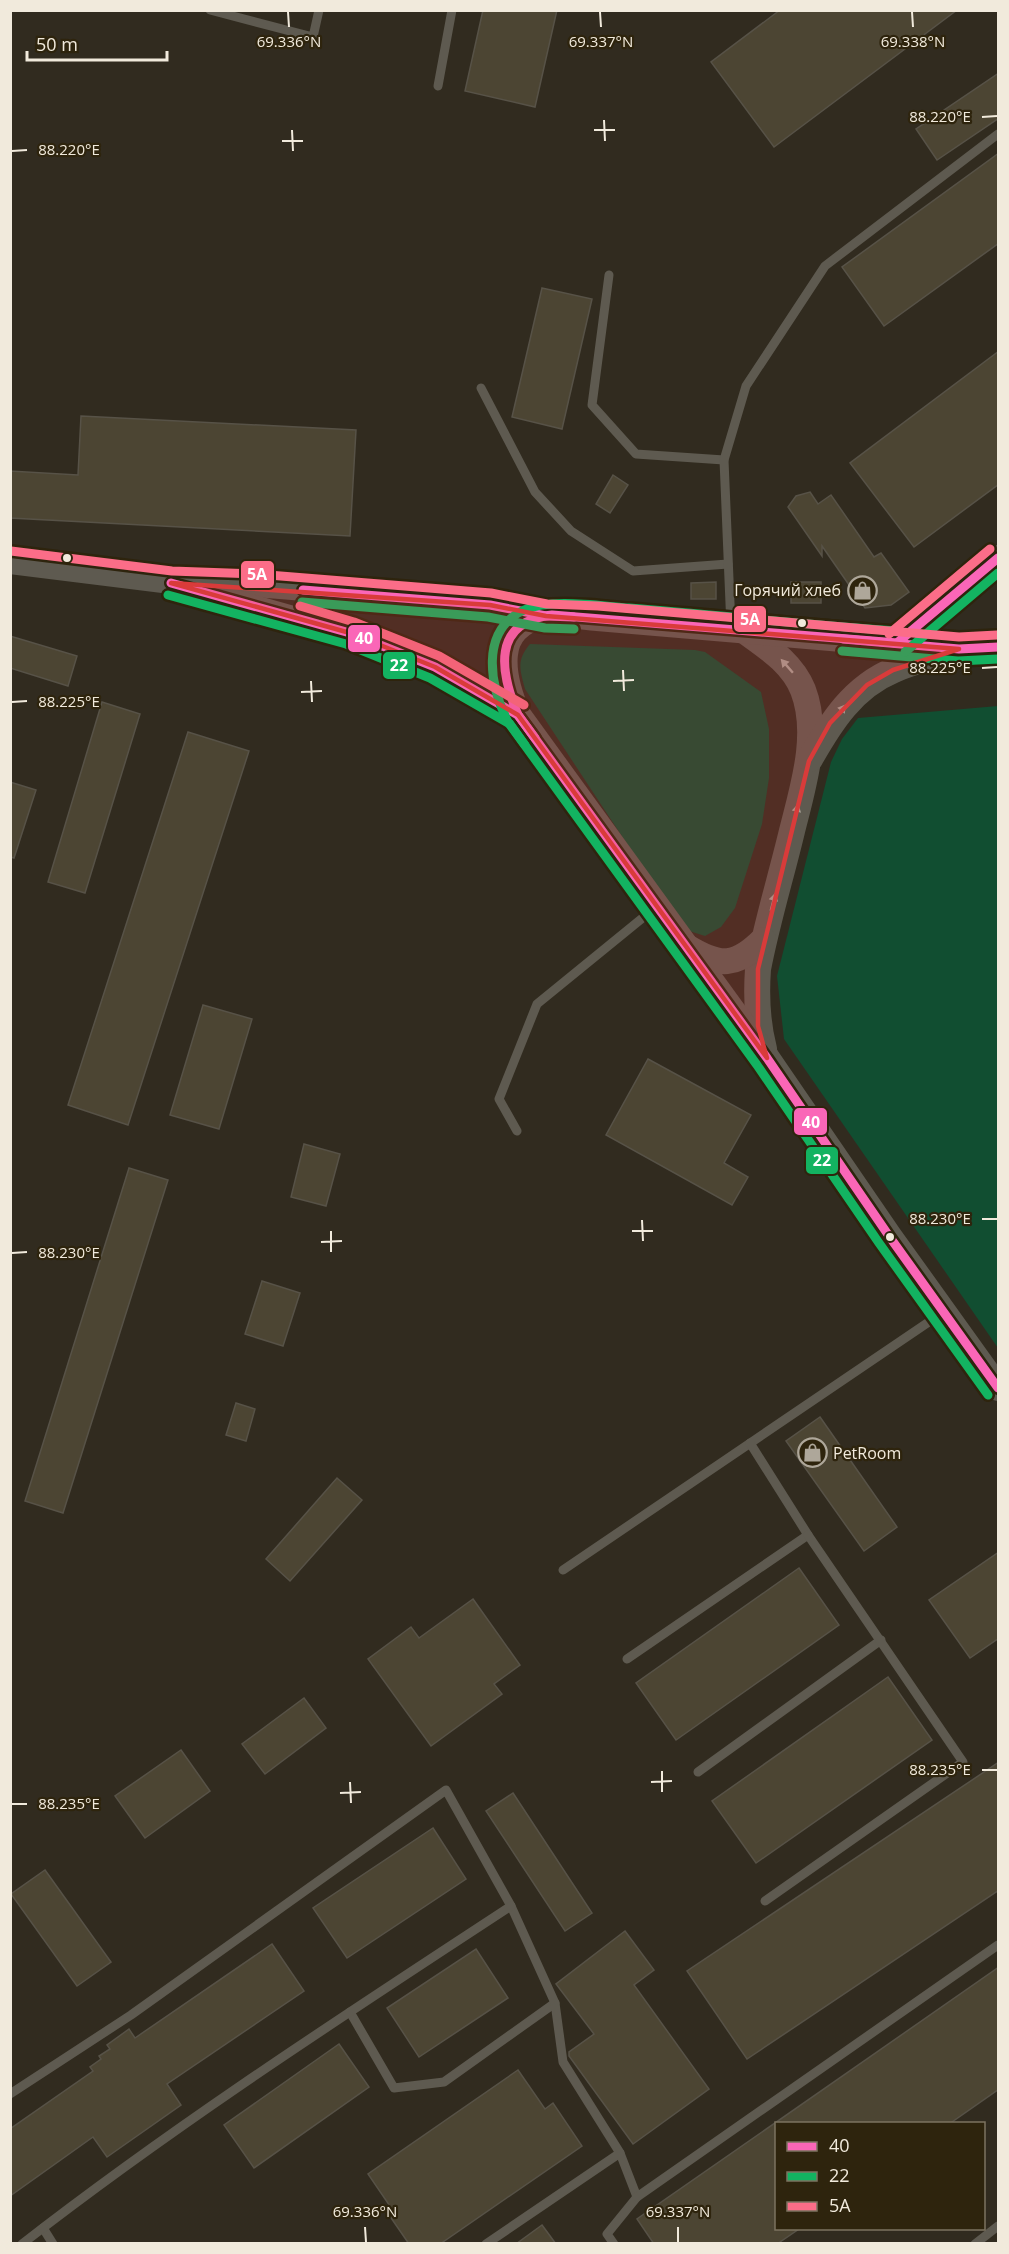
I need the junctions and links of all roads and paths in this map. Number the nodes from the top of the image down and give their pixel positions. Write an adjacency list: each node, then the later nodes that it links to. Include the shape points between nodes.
1 (210, 10): 2 (lane, via 313,37)
2 (319, 10)
3 (452, 10): 4 (lane)
4 (438, 86)
5 (999, 134): 8 (lane, via 825,266 746,386)
6 (609, 275): 8 (lane, via 592,405 636,454)
7 (481, 388): 11 (lane, via 536,492 572,531 633,571)
8 (724, 460): 11 (lane)
9 (999, 558): 15 (main road)
10 (10, 563): 12 (street)
11 (728, 564): 14 (lane)
12 (171, 583): 13 (street, via 490,605); 18 (street, via 350,633 435,667)
13 (546, 615): 14 (main road); 18 (main road, via 515,630 508,642 504,673)
14 (738, 630): 15 (main road); 19 (main road, one-way to 14, via 809,718 803,691 792,671 774,652)
15 (897, 643): 17 (main road)
16 (999, 647): 17 (main road)
17 (960, 649): 19 (main road, one-way to 17, via 830,723 867,685 893,670)
18 (518, 715): 20 (main road)
19 (809, 761): 21 (main road, one-way to 19)
20 (656, 907): 22 (main road); 24 (lane, via 537,1004 499,1099)
21 (763, 940): 22 (main road, via 741,958 729,962 700,956); 23 (main road, via 756,997 758,1026)
22 (687, 947): 23 (main road)
23 (767, 1058): 25 (main road)
24 (517, 1131)
25 (944, 1312): 26 (main road); 27 (lane)
26 (999, 1388)
27 (750, 1443): 28 (lane); 29 (lane)
28 (808, 1534): 30 (lane); 31 (lane)
29 (563, 1570)
30 (880, 1640): 32 (lane); 33 (lane, via 963,1762)
31 (627, 1659)
32 (699, 1772)
33 (765, 1901)
34 (511, 1906): 36 (lane); 37 (lane); 38 (lane, via 446,1790 131,2015)
35 (999, 1945): 40 (lane)
36 (555, 2003): 37 (lane, via 444,2082 394,2088); 39 (lane, via 564,2062)
37 (350, 2012): 42 (lane, via 92,2189)
38 (10, 2094)
39 (620, 2153): 40 (lane); 45 (lane)
40 (637, 2197): 46 (lane, via 607,2234)
41 (999, 2226): 47 (lane)
42 (43, 2228): 43 (lane); 44 (lane)
43 (22, 2244)
44 (53, 2244)
45 (486, 2244)
46 (614, 2244)
47 (975, 2244)

